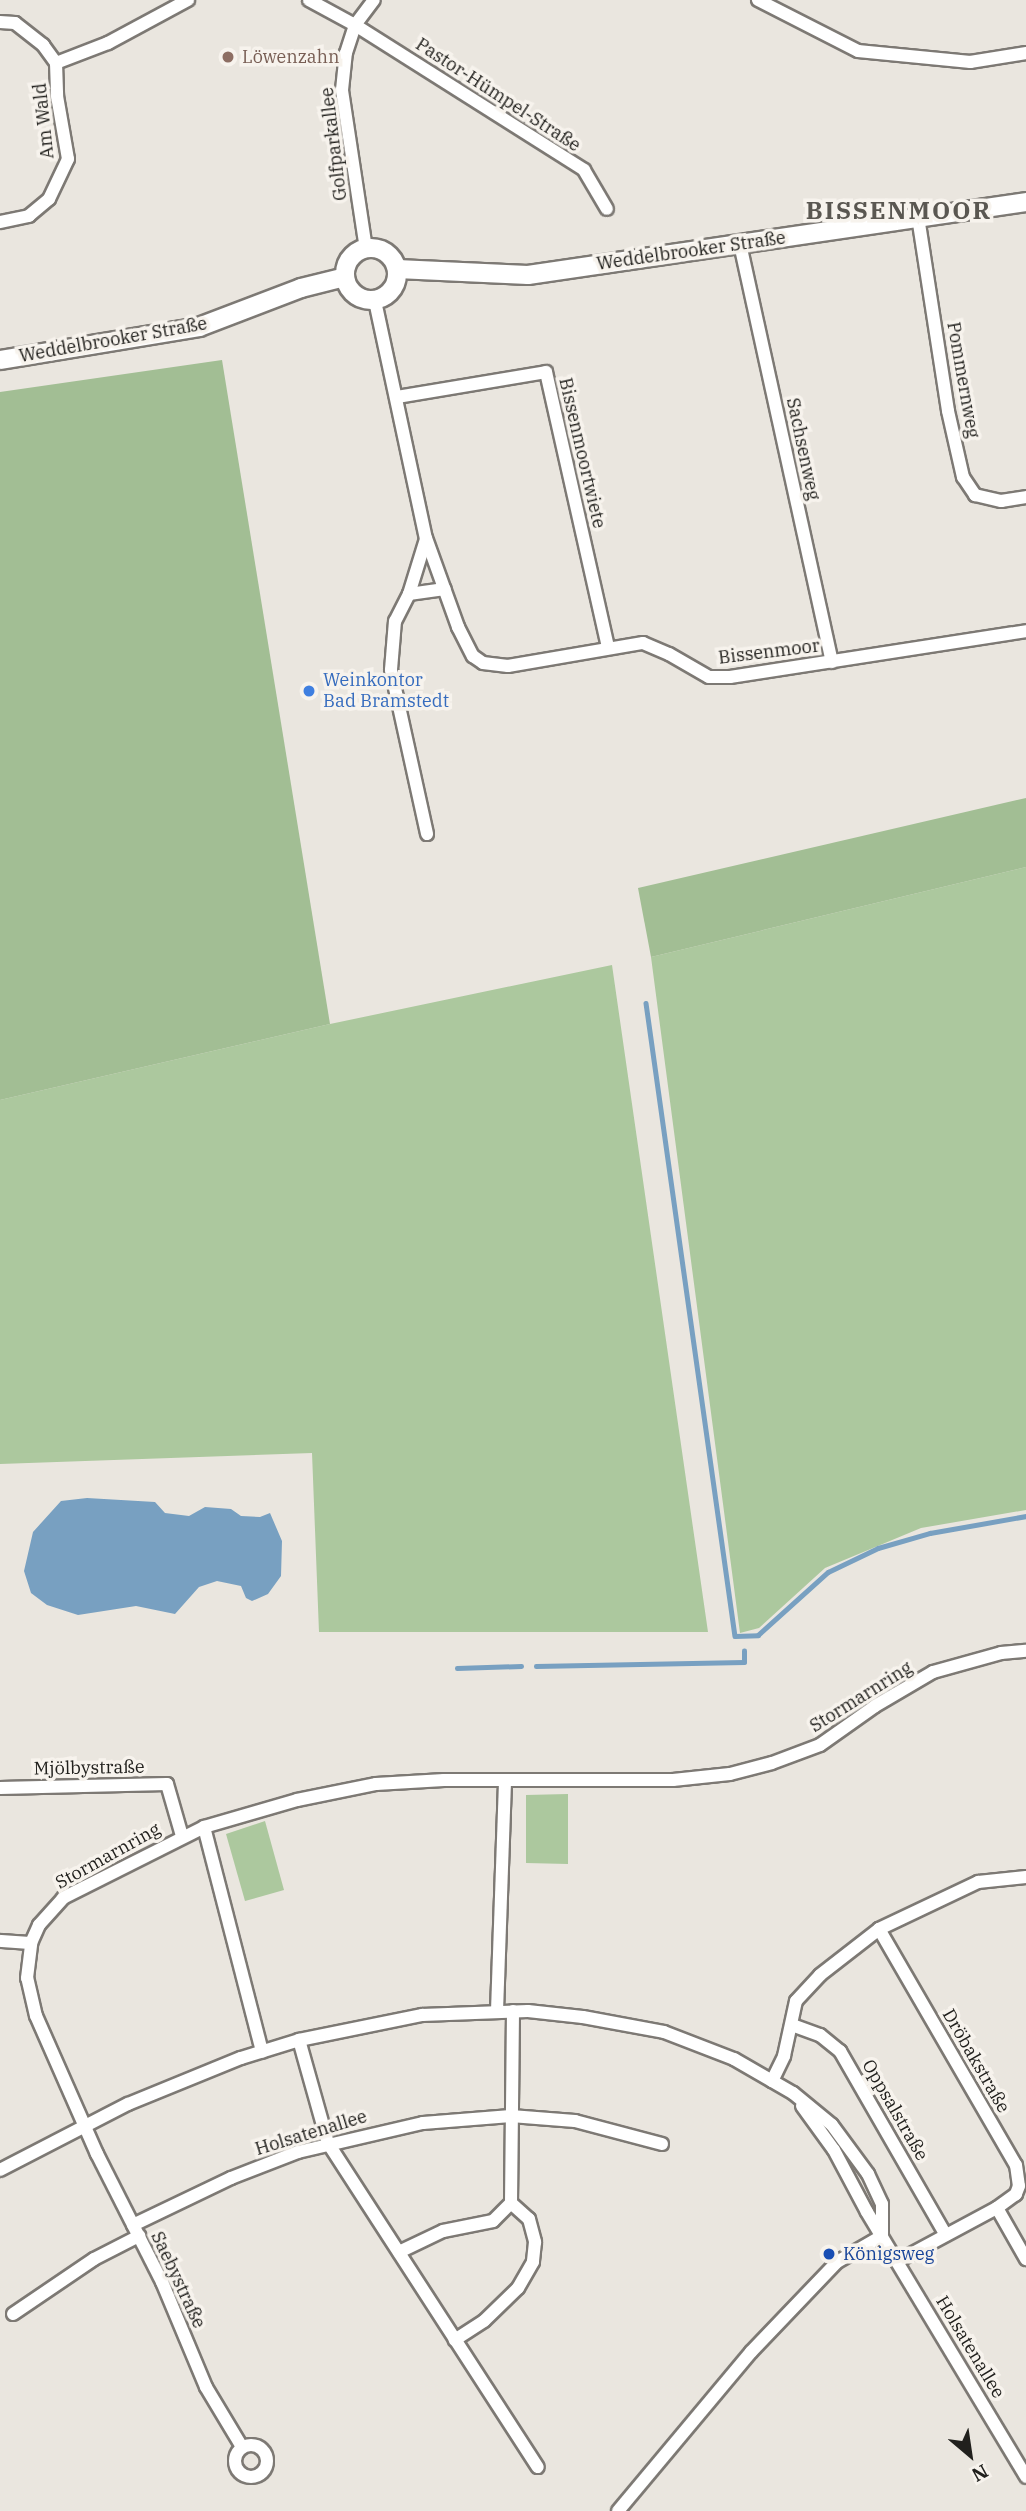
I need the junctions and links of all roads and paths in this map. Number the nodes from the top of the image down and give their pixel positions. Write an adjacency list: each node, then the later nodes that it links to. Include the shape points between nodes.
1 (188, 0): 8 (street, Am Wald, via 108,43)
2 (309, 0): 6 (street)
3 (374, 0): 6 (street, Golfparkallee)
4 (758, 0): 7 (street, via 858,51 970,62)
5 (0, 22): 8 (street, Am Wald, via 15,23 43,45)
6 (355, 25): 10 (street, Pastor-Hümpel-Straße, via 584,170); 14 (street, Golfparkallee, via 342,90)
7 (1026, 53)
8 (56, 63): 12 (street, Am Wald, via 68,159 61,179 49,199 30,216)
9 (1026, 202): 11 (street, Weddelbrooker Straße)
10 (607, 209)
11 (918, 217): 13 (street, Weddelbrooker Straße); 20 (street, Pommernweg, via 948,411 963,477 975,495 1001,501)
12 (0, 222)
13 (740, 244): 15 (street, Weddelbrooker Straße, via 528,275); 26 (street, Sachsenweg)
14 (366, 248): 15 (street, via 382,251); 16 (street, via 348,262)
15 (397, 269): 17 (street, via 395,286)
16 (345, 277): 17 (street, via 358,298); 18 (street, Weddelbrooker Straße, via 301,288 199,327)
17 (374, 301): 19 (street, Bissenmoor)
18 (0, 360)
19 (397, 397): 21 (street, Bissenmoor); 25 (street, Bissenmoortwiete, via 546,372)
20 (1026, 496)
21 (426, 538): 22 (street, Bissenmoor); 23 (street, Bissenmoor)
22 (445, 589): 23 (street); 25 (street, Bissenmoor, via 467,645 483,663 508,666)
23 (409, 594): 27 (street, Bissenmoor, via 395,621 391,670)
24 (1026, 631): 26 (street, Bissenmoor)
25 (608, 648): 26 (street, Bissenmoor, via 643,643 709,677)
26 (832, 662)
27 (427, 834)
28 (1026, 1651): 29 (street, Stormarnring, via 1001,1653 933,1672 820,1745 740,1771 673,1780)
29 (505, 1780): 31 (street, Stormarnring, via 376,1784 297,1800); 37 (street)
30 (0, 1788): 32 (street, Mjölbystraße, via 167,1784)
31 (204, 1828): 32 (street, Stormarnring); 41 (street)
32 (182, 1836): 36 (street, Stormarnring, via 63,1898 39,1925)
33 (1026, 1877): 34 (street, via 978,1882)
34 (879, 1929): 39 (street, via 820,1975 796,2001); 50 (street, Dröbakstraße, via 1016,2165 1016,2194)
35 (0, 1941): 36 (street)
36 (31, 1943): 45 (street, Stormarnring, via 27,1978 36,2016)
37 (497, 2011): 38 (street, Holsatenallee); 40 (street, Holsatenallee, via 422,2015)
38 (513, 2011): 42 (street, Holsatenallee, via 583,2017 664,2032 734,2059); 44 (street)
39 (792, 2025): 42 (street); 52 (street, Oppsalstraße, via 820,2035 840,2050)
40 (299, 2040): 41 (street, Holsatenallee); 46 (street)
41 (262, 2052): 45 (street, Holsatenallee, via 181,2081)
42 (772, 2081): 43 (street, Holsatenallee)
43 (793, 2093): 53 (street, Holsatenallee, via 834,2150); 53 (street, Holsatenallee, via 832,2125 868,2174 881,2204)
44 (511, 2116): 46 (street, Holsatenallee, via 423,2123); 47 (street, Holsatenallee, via 575,2121); 49 (street)
45 (85, 2126): 48 (street, Holsatenallee); 51 (street, Saebystraße)
46 (328, 2143): 51 (street, Holsatenallee, via 240,2175); 54 (street)
47 (663, 2144)
48 (0, 2170)
49 (511, 2203): 54 (street, via 493,2221 443,2231); 58 (street, via 529,2219 535,2242 533,2262 518,2288 484,2321)
50 (997, 2208): 52 (street); 55 (street)
51 (136, 2230): 57 (street, Holsatenallee); 59 (street, Saebystraße, via 206,2387)
52 (946, 2235): 56 (street)
53 (882, 2236): 56 (street, Holsatenallee); 64 (street, via 837,2262 751,2351)
54 (399, 2252): 58 (street)
55 (1026, 2259)
56 (898, 2261): 61 (street, Holsatenallee)
57 (13, 2314)
58 (455, 2340): 62 (street)
59 (243, 2447)
60 (1026, 2447): 61 (street)
61 (1013, 2455): 63 (street, Holsatenallee)
62 (538, 2467)
63 (1026, 2477)
64 (618, 2511)

